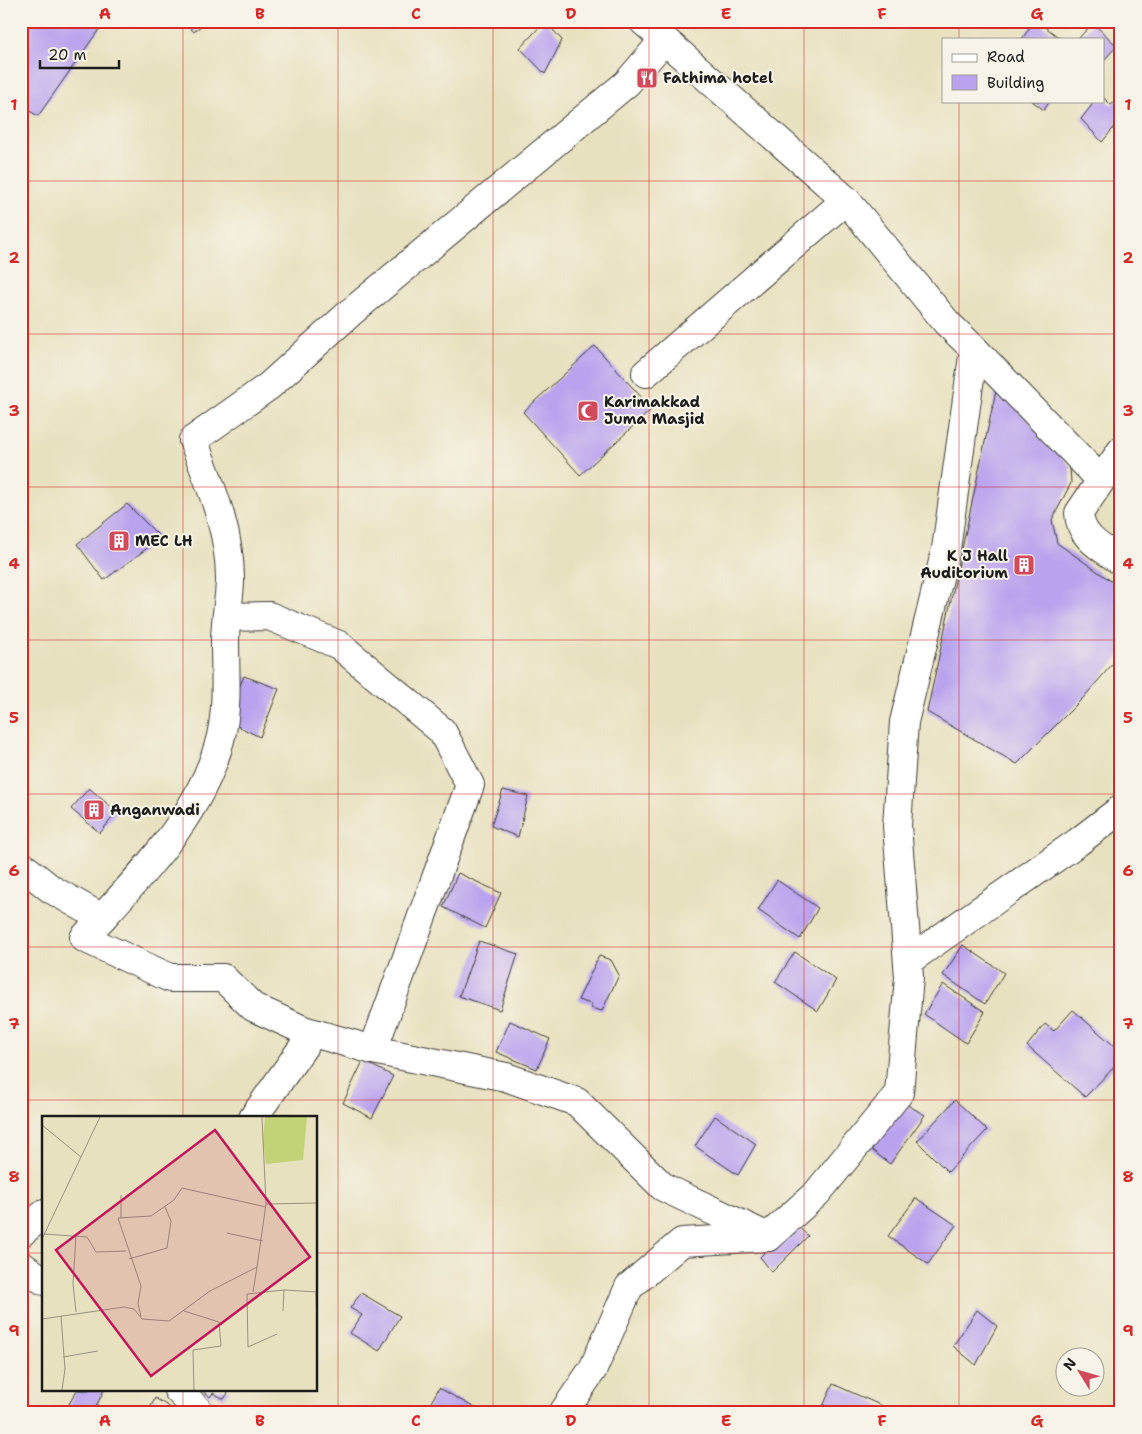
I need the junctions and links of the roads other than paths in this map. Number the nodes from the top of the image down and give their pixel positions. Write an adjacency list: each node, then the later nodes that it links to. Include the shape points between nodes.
1 (651, 27): 2 (street); 8 (street, via 627,82 350,313 269,386 193,440 226,538 230,580)
2 (846, 200): 3 (street, via 947,323); 4 (street)
3 (974, 349): 6 (street); 12 (street, via 946,549 904,722 897,826)
4 (646, 373)
5 (1121, 451): 6 (street)
6 (1100, 479): 7 (street, via 1078,513 1079,525 1090,539)
7 (1121, 561)
8 (227, 617): 11 (street, via 228,680 221,736 206,779 173,837); 14 (street, via 269,616 339,645 442,731 470,784)
9 (1121, 809): 12 (street)
10 (21, 864): 11 (street, via 51,889)
11 (102, 918): 13 (street, via 84,938 170,978 223,978 253,1007)
12 (908, 961): 18 (street, via 899,1093 817,1193)
13 (313, 1033): 14 (street); 15 (street)
14 (373, 1050): 18 (street, via 506,1077 577,1102 663,1187)
15 (254, 1116)
16 (42, 1216): 17 (street)
17 (21, 1234)
18 (768, 1237): 23 (street, via 682,1242 628,1287 593,1369)
19 (21, 1265): 20 (street)
20 (42, 1280)
21 (180, 1392): 22 (street)
22 (201, 1413)
23 (564, 1413)

